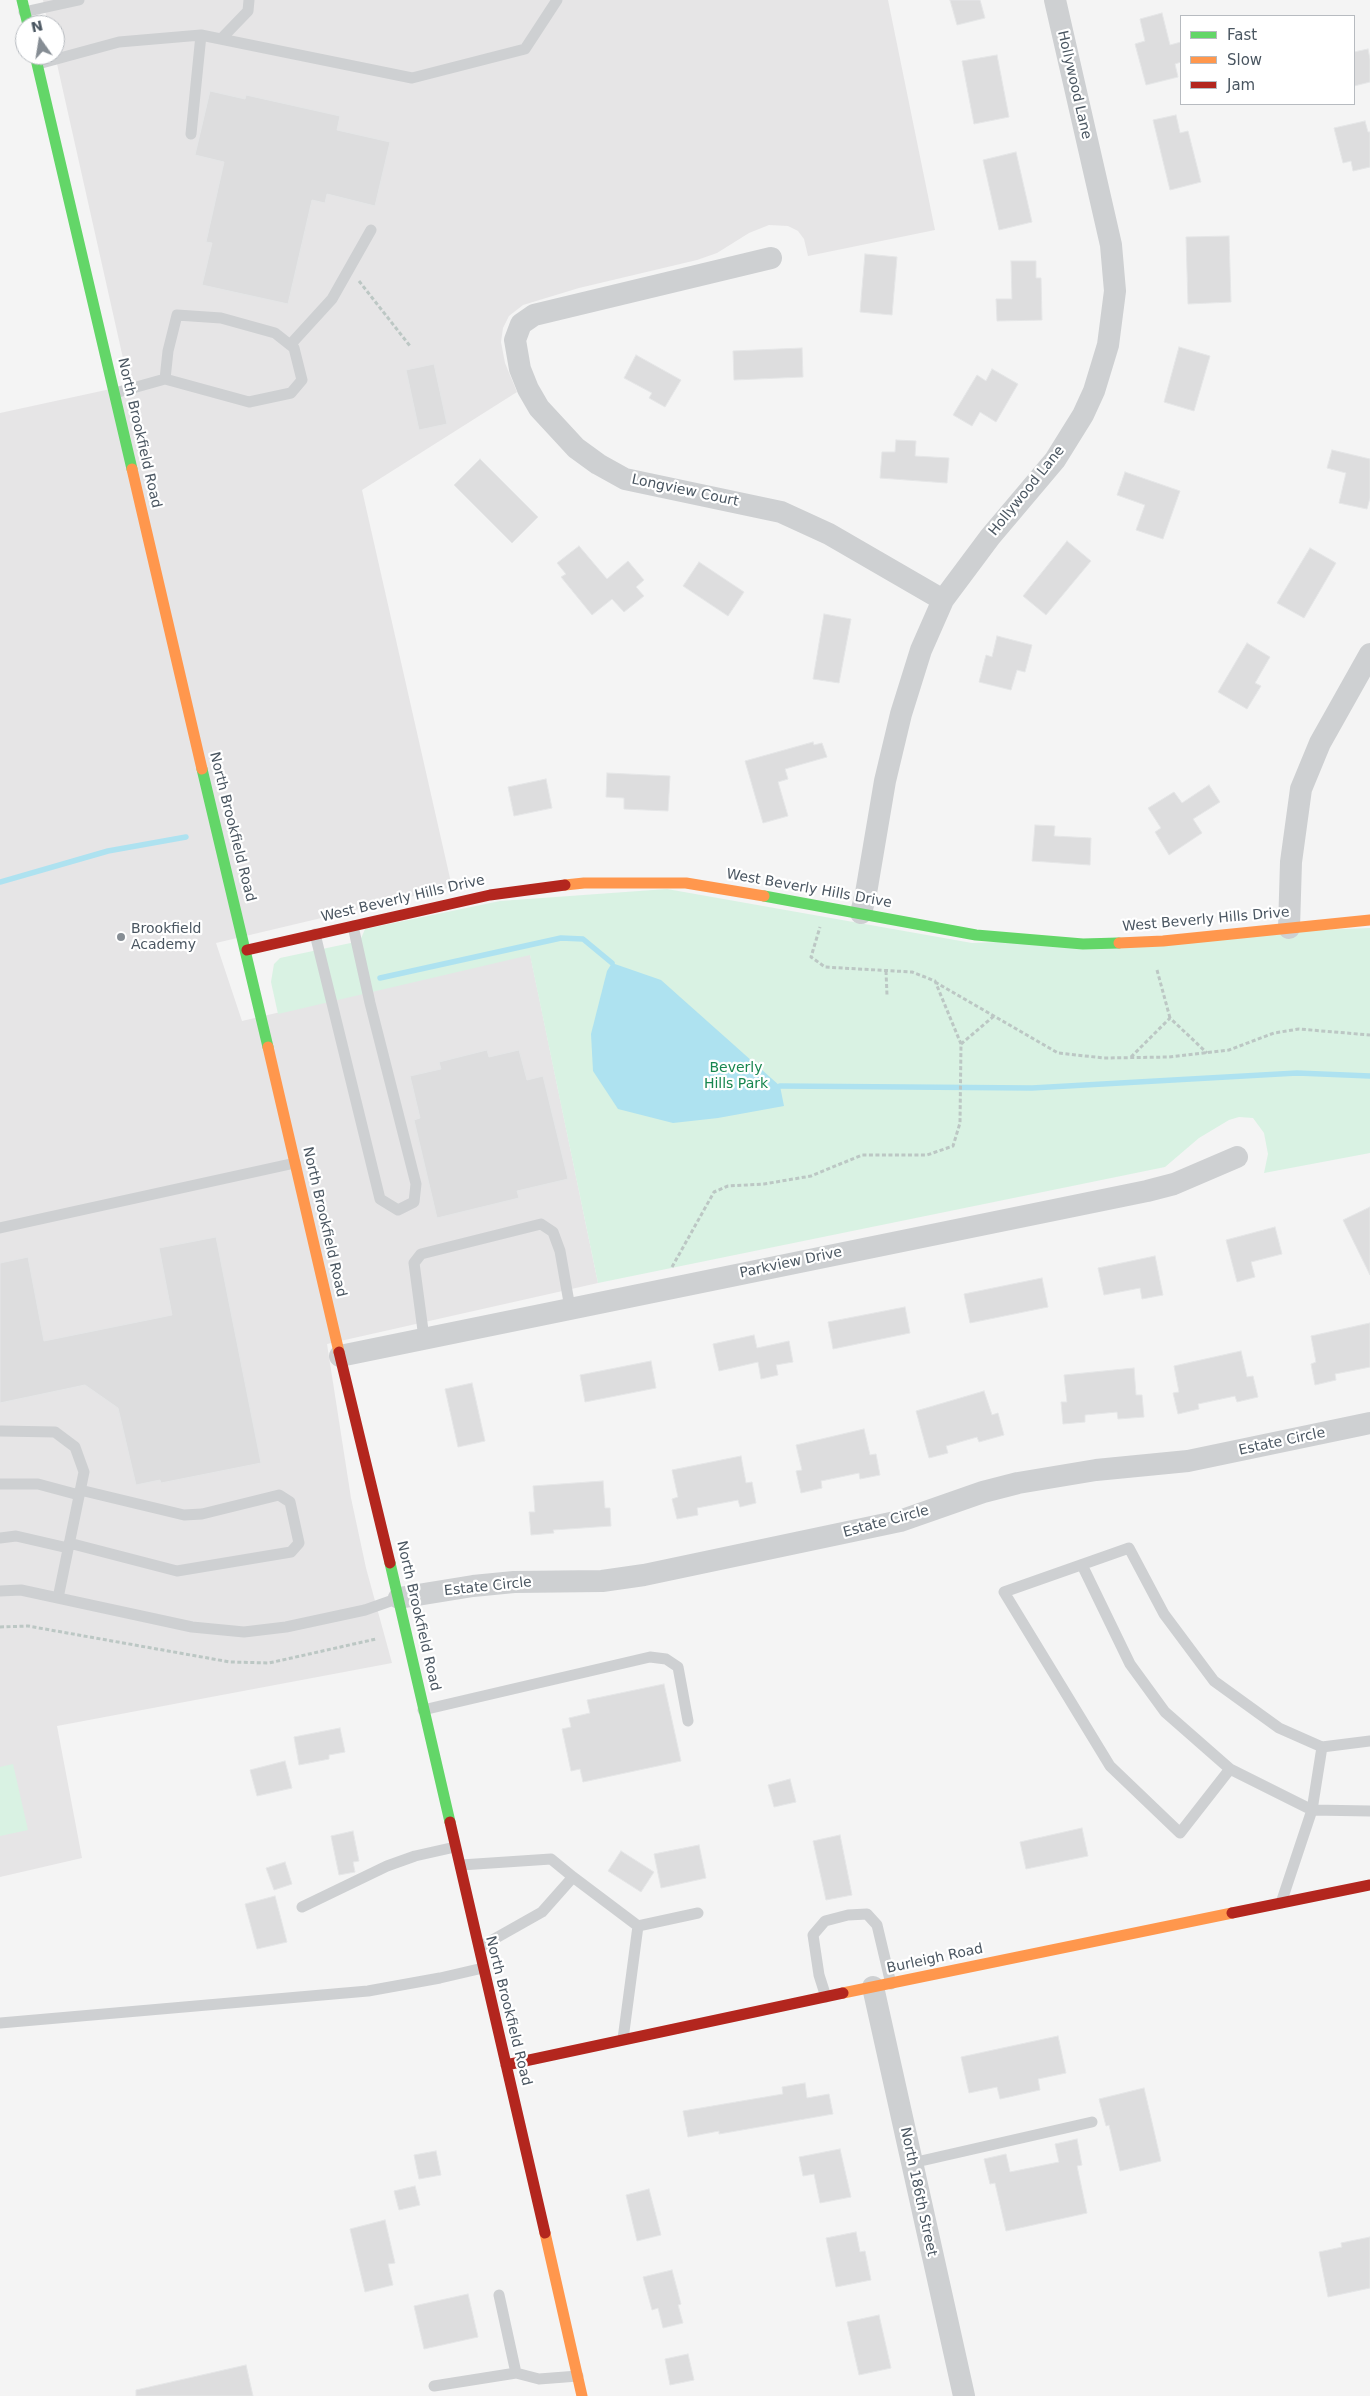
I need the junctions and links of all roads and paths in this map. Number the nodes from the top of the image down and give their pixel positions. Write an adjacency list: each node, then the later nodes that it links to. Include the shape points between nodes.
1 (79, 0): 5 (lane)
2 (249, 0): 7 (lane, via 248,11)
3 (557, 0): 7 (lane, via 525,49 412,78)
4 (1054, 0): 18 (street, Hollywood Lane, via 1111,245 1115,291 1108,345 1094,391 1055,460 990,537)
5 (23, 6)
6 (201, 35): 7 (lane); 8 (lane, via 119,42); 10 (lane)
7 (221, 39)
8 (65, 54)
9 (37, 65): 17 (street, North Brookfield Road)
10 (191, 134)
11 (371, 230): 13 (lane)
12 (772, 258): 18 (street, Longview Court, via 534,315 521,324 515,340 520,369 528,389 539,408 576,448 625,479 781,512 829,534)
13 (349, 268): 14 (lane, via 332,299); 15 (path)
14 (290, 345): 16 (lane, via 275,333 221,318 177,315); 16 (lane, via 294,348 302,380 292,394 249,402)
15 (410, 346)
16 (165, 379): 17 (lane)
17 (115, 393): 26 (street, North Brookfield Road)
18 (943, 600): 21 (street, Hollywood Lane, via 921,650 901,714)
19 (1370, 654): 24 (street, via 1320,743 1301,789 1292,852)
20 (826, 908): 21 (street, West Beverly Hills Drive); 23 (street, West Beverly Hills Drive, via 686,884 584,883 490,895); 28 (path, via 811,957 825,967)
21 (861, 913): 24 (street, West Beverly Hills Drive, via 976,935 1083,944 1163,941)
22 (1370, 920): 24 (street, West Beverly Hills Drive)
23 (353, 925): 25 (street, West Beverly Hills Drive); 25 (lane, via 416,1184 414,1202 398,1210 380,1199)
24 (1289, 928)
25 (315, 934): 26 (street, West Beverly Hills Drive)
26 (246, 950): 38 (street, North Brookfield Road)
27 (1157, 970): 32 (path)
28 (886, 971): 29 (path, via 912,972); 30 (path)
29 (935, 981): 31 (path); 34 (path)
30 (887, 995)
31 (994, 1016): 34 (path); 36 (path, via 1058,1053)
32 (1170, 1018): 35 (path); 36 (path)
33 (1370, 1035): 35 (path, via 1299,1029 1274,1033 1229,1050)
34 (961, 1044): 40 (path, via 960,1123 952,1146 927,1155 862,1155 811,1176 728,1186 714,1192 672,1268)
35 (1207, 1053): 36 (path)
36 (1131, 1058)
37 (1237, 1157): 40 (street, Parkview Drive, via 1174,1184)
38 (295, 1163): 39 (lane); 43 (street, North Brookfield Road)
39 (0, 1228)
40 (672, 1288): 41 (street, Parkview Drive)
41 (570, 1308): 42 (street, Parkview Drive); 42 (lane, via 560,1251 553,1232 541,1224 421,1254 414,1263)
42 (424, 1338): 43 (street, Parkview Drive)
43 (340, 1356): 53 (street, North Brookfield Road)
44 (1370, 1423): 53 (street, Estate Circle, via 1188,1461 1096,1470 1018,1483 900,1521 653,1574 602,1581 506,1582)
45 (0, 1431): 47 (lane, via 55,1432 75,1447 84,1472)
46 (0, 1484): 47 (lane, via 38,1484)
47 (80, 1492): 49 (lane); 49 (lane, via 184,1515 202,1514 279,1495 290,1502 299,1543 291,1552 177,1572)
48 (0, 1538): 49 (lane, via 16,1536)
49 (69, 1545): 52 (lane)
50 (1082, 1564): 59 (lane, via 1129,1548 1164,1614 1214,1682 1279,1728); 60 (lane, via 1130,1664 1160,1705); 60 (lane, via 1004,1592 1110,1766 1180,1834)
51 (0, 1591): 52 (lane, via 21,1590)
52 (58, 1598): 53 (lane, via 192,1627 244,1632 286,1627 365,1610)
53 (399, 1598): 56 (street, North Brookfield Road)
54 (0, 1627): 55 (path, via 28,1626 230,1662 269,1663)
55 (376, 1639)
56 (423, 1710): 57 (lane, via 650,1657 666,1659 678,1668); 63 (street, North Brookfield Road)
57 (688, 1721)
58 (1370, 1741): 59 (lane)
59 (1322, 1748): 61 (lane)
60 (1230, 1769): 61 (lane)
61 (1312, 1810): 62 (lane); 67 (lane)
62 (1370, 1811)
63 (455, 1847): 64 (street, North Brookfield Road); 68 (lane, via 387,1866)
64 (459, 1866): 65 (lane, via 550,1859); 71 (street, North Brookfield Road)
65 (573, 1877): 70 (lane); 71 (lane, via 542,1912)
66 (1370, 1885): 67 (street, Burleigh Road)
67 (1280, 1904): 73 (street, Burleigh Road)
68 (302, 1907)
69 (698, 1913): 70 (lane)
70 (638, 1926): 76 (lane)
71 (478, 1948): 72 (street, North Brookfield Road)
72 (483, 1968): 75 (lane, via 368,1991); 77 (street, North Brookfield Road)
73 (882, 1986): 74 (street, Burleigh Road); 74 (lane, via 877,1925 867,1914 848,1915 824,1921 813,1935 819,1976); 79 (street, North 186th Street)
74 (826, 1997): 76 (street, Burleigh Road)
75 (0, 2023)
76 (623, 2040): 77 (street, Burleigh Road)
77 (506, 2065): 82 (street, North Brookfield Road)
78 (1092, 2122): 79 (lane)
79 (912, 2162): 85 (street, North 186th Street)
80 (499, 2295): 81 (lane)
81 (516, 2374): 82 (lane, via 539,2380); 83 (lane)
82 (578, 2376): 84 (street, North Brookfield Road)
83 (434, 2386)
84 (582, 2396)
85 (964, 2396)

